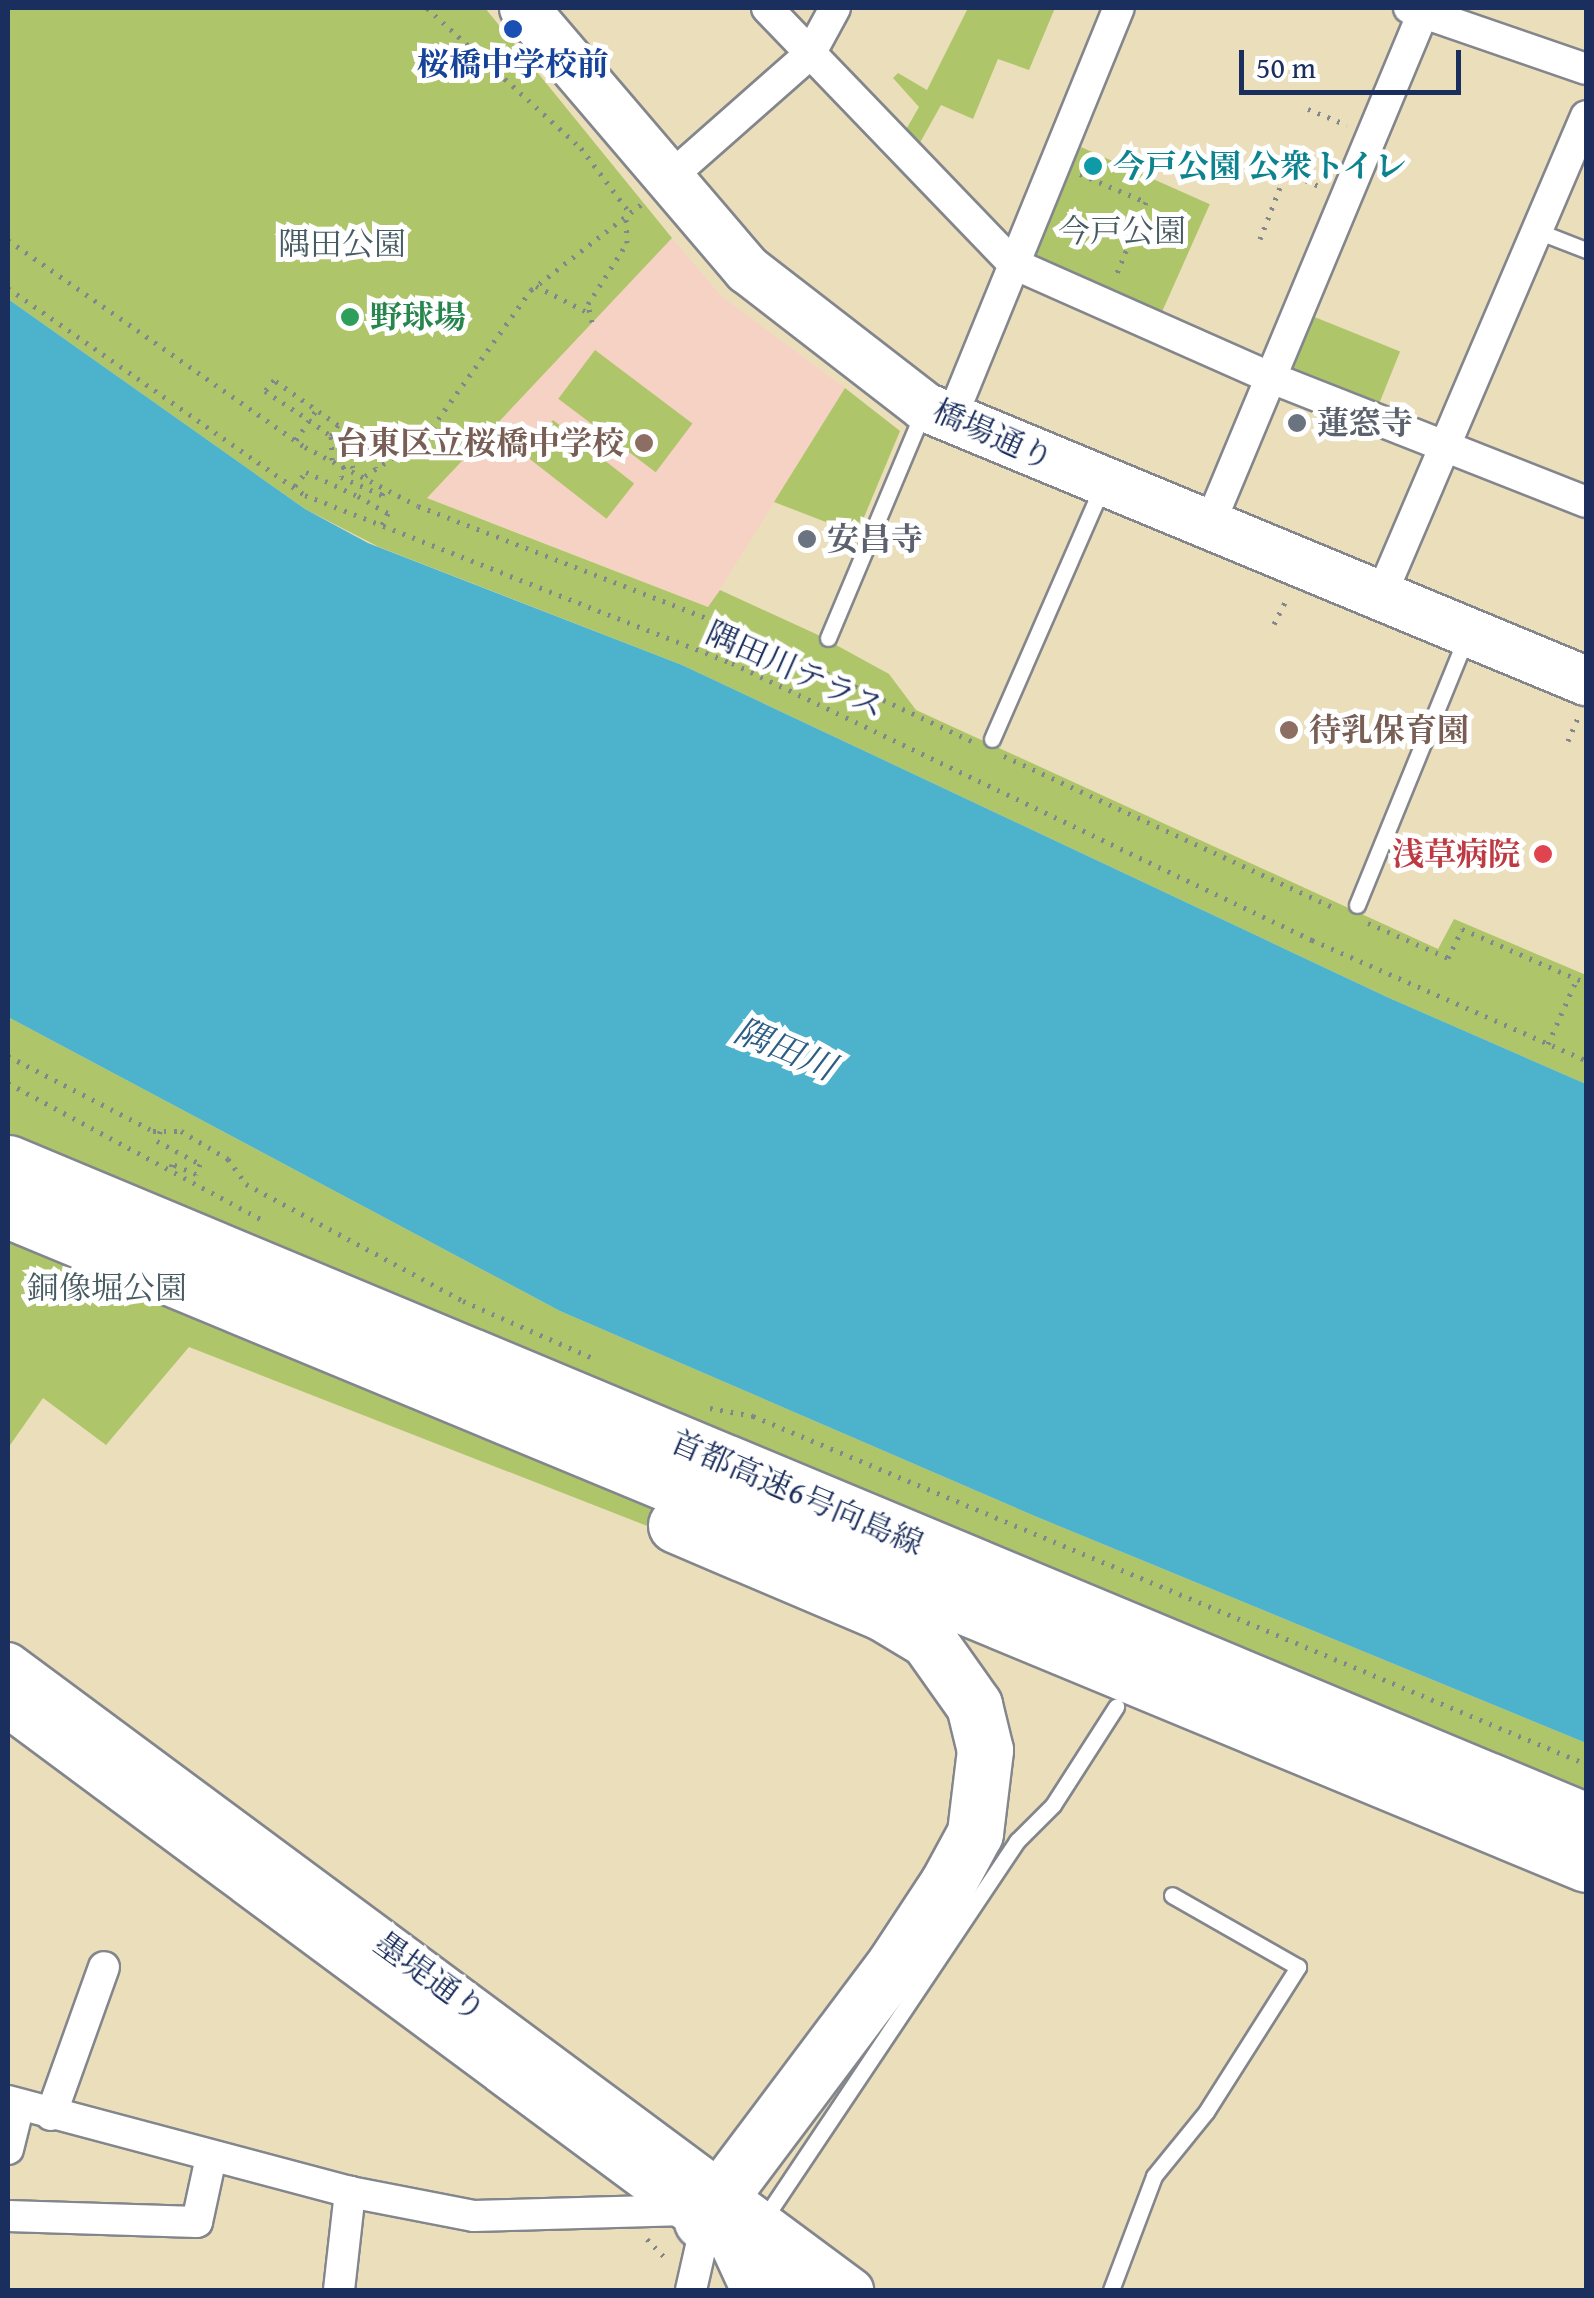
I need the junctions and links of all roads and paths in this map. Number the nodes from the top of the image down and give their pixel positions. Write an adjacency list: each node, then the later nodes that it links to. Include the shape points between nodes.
1 (427, 8): 17 (path, via 581,148)
2 (524, 8): 14 (main road, 橋場通り)
3 (767, 8): 7 (street)
4 (835, 8): 7 (street)
5 (1119, 8): 22 (street)
6 (1419, 9): 8 (street); 11 (street)
7 (810, 54): 14 (street); 22 (street)
8 (1585, 63)
9 (1308, 109): 11 (path)
10 (1586, 116): 18 (street)
11 (1370, 134): 16 (street)
12 (1068, 169): 13 (path)
13 (1082, 175): 15 (path); 25 (path, via 1146,202)
14 (659, 188): 17 (path); 30 (main road, 橋場通り, via 748,270)
15 (1076, 190)
16 (1345, 196): 19 (path, via 1286,172); 28 (street)
17 (628, 215): 23 (path); 26 (path, via 627,243)
18 (1537, 230): 21 (lane); 34 (street)
19 (1260, 239)
20 (8, 240): 33 (path)
21 (1586, 250)
22 (1012, 263): 28 (street); 30 (street)
23 (536, 286): 26 (path); 38 (path, via 426,436)
24 (8, 288): 42 (path, 隅田川テラス)
25 (1111, 288)
26 (587, 312): 27 (path)
27 (592, 322)
28 (1269, 377): 34 (street); 47 (street)
29 (316, 410): 31 (path); 31 (path, via 274,380 266,391); 32 (path, via 338,425)
30 (938, 413): 41 (main road, 橋場通り); 53 (lane)
31 (309, 420): 32 (path); 33 (path)
32 (331, 436): 36 (path); 39 (path, via 345,446)
33 (296, 440): 36 (path)
34 (1443, 446): 46 (street); 50 (street)
35 (369, 447): 38 (path)
36 (332, 461): 37 (path)
37 (344, 466): 39 (path); 43 (path, via 340,477)
38 (376, 468): 40 (path)
39 (354, 471): 40 (path)
40 (365, 476): 44 (path)
41 (1103, 483): 47 (main road, 橋場通り); 54 (lane)
42 (294, 486): 45 (path, via 306,472); 48 (path, 隅田川テラス)
43 (362, 486): 44 (path, via 382,495); 45 (path)
44 (386, 488): 59 (path, via 712,620)
45 (358, 496): 48 (path, via 388,513)
46 (1586, 502)
47 (1208, 528): 50 (main road, 橋場通り)
48 (380, 530): 62 (path, 隅田川テラス, via 732,663)
49 (1290, 590): 51 (path)
50 (1380, 600): 52 (main road, 橋場通り)
51 (1274, 624)
52 (1467, 634): 56 (main road, 橋場通り); 59 (lane)
53 (828, 638)
54 (1020, 676): 55 (lane); 57 (lane)
55 (1036, 683)
56 (1584, 694): 58 (path)
57 (992, 739)
58 (1568, 741)
59 (1353, 911): 60 (path, via 1448,958 1462,929)
60 (1577, 979): 61 (path); 62 (path)
61 (1586, 983)
62 (1548, 1044): 64 (path, 隅田川テラス)
63 (8, 1056): 65 (path)
64 (1586, 1060)
65 (160, 1130): 68 (path, via 157,1141 200,1164 196,1174 172,1164); 71 (path, via 181,1132 228,1159 263,1193 463,1301)
66 (8, 1138): 73 (highway, via 492,1338 957,1546)
67 (8, 1163): 73 (highway, 首都高速6号向島線)
68 (170, 1174)
69 (8, 1210): 78 (highway, 首都高速6号向島線)
70 (8, 1235): 86 (highway, via 242,1342 883,1613 928,1640 954,1672 974,1705 985,1750 975,1833 894,1965)
71 (601, 1362)
72 (704, 1407): 77 (path, via 753,1416)
73 (1096, 1618): 77 (highway, 首都高速6号向島線)
74 (8, 1664): 86 (main road, 墨堤通り)
75 (8, 1706): 86 (main road, 墨堤通り)
76 (1116, 1707): 86 (lane, via 1053,1805)
77 (1580, 1803)
78 (1586, 1864)
79 (1172, 1895): 95 (lane, via 1298,1967 1206,2112 1154,2176)
80 (104, 1966): 82 (street)
81 (13, 2103): 82 (street); 83 (street)
82 (51, 2116): 84 (street)
83 (8, 2149)
84 (211, 2157): 85 (street); 87 (street, via 196,2222)
85 (350, 2192): 86 (street, via 474,2216); 89 (street)
86 (715, 2215): 88 (path, via 672,2265); 91 (street); 92 (street); 93 (main road, 墨堤通り); 94 (main road, 墨堤通り)
87 (8, 2216)
88 (641, 2234)
89 (339, 2290)
90 (681, 2290): 91 (street)
91 (691, 2290)
92 (746, 2290)
93 (795, 2290)
94 (852, 2290)
95 (1110, 2290)

